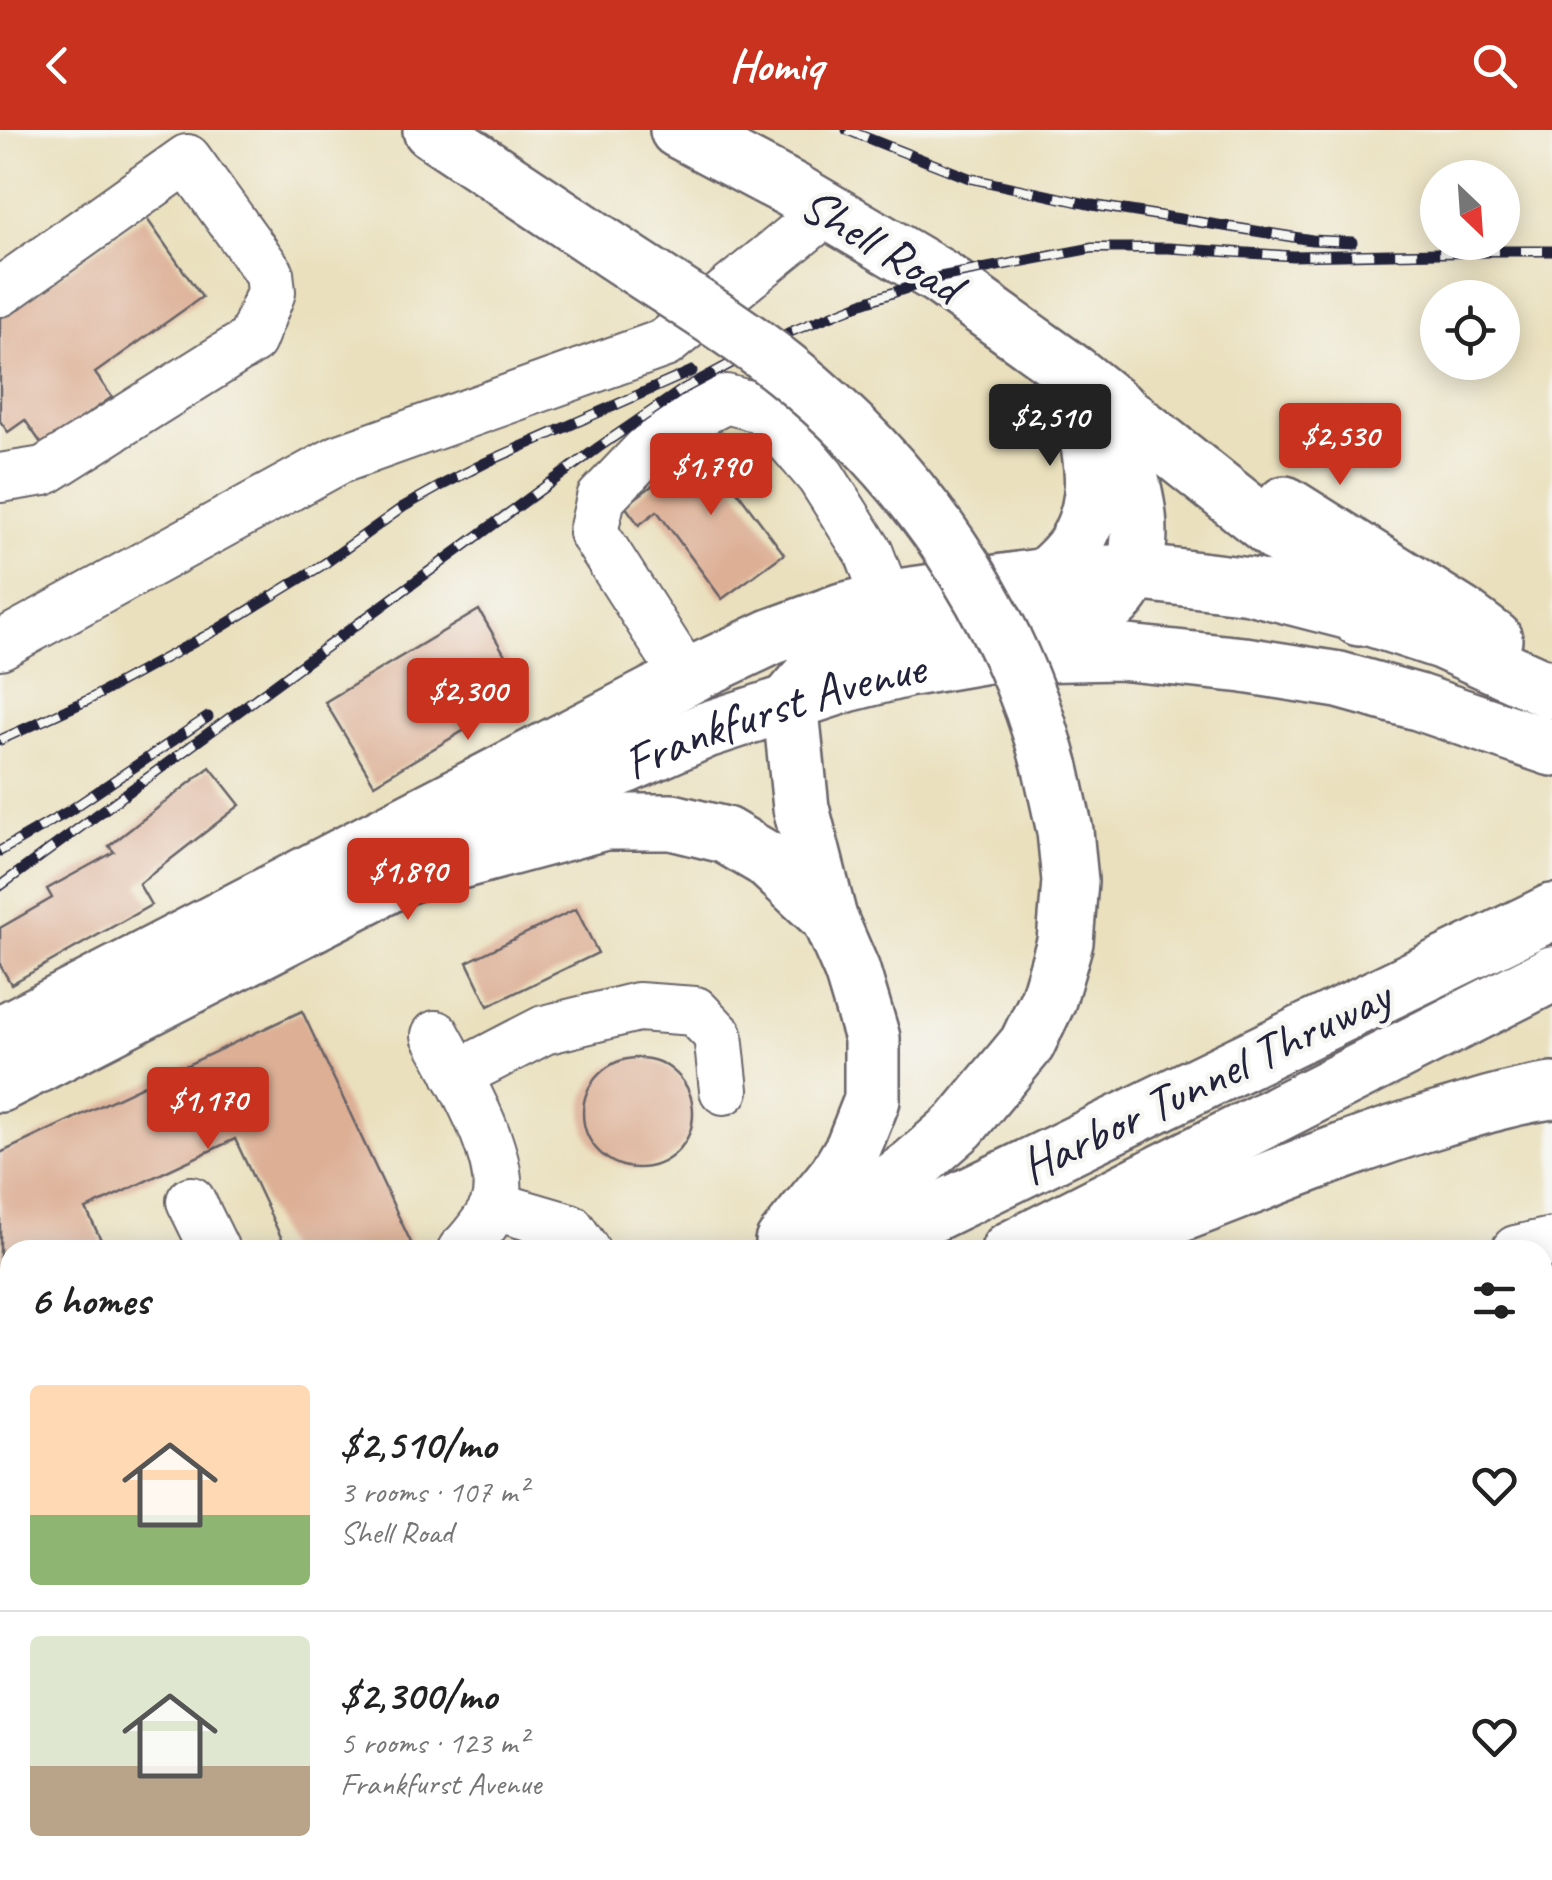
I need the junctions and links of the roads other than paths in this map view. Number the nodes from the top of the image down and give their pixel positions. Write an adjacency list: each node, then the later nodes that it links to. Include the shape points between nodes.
1 (431, 130): 33 (main road, bridge, via 783,368 867,441 933,520 997,624 1040,728 1070,881 1065,942 1027,1044 960,1125 912,1167 870,1198)
2 (678, 130): 3 (main road, Shell Road)
3 (828, 211): 5 (main road, Shell Road, via 940,277); 12 (lane, via 665,342 340,459)
4 (0, 292): 6 (lane, via 188,159 269,273 271,292 252,340 44,470)
5 (1074, 373): 7 (main road, via 1120,451 1134,492 1140,538); 8 (main road, via 1094,491 1072,549); 11 (main road, Shell Road, via 1316,566); 15 (main road, Shell Road, via 1462,615)
6 (0, 478)
7 (1134, 572): 8 (main road, Frankfurst Avenue); 11 (main road, Frankfurst Avenue, via 1250,586); 13 (main road, via 1115,601 1092,617 1014,635)
8 (1046, 576): 9 (main road, Frankfurst Avenue)
9 (981, 584): 10 (main road, Frankfurst Avenue); 17 (main road, via 928,623 841,651)
10 (887, 600): 14 (main road, Frankfurst Avenue, via 771,637); 14 (lane, via 869,553 821,477 763,410 726,399 667,430 601,498 592,532)
11 (1355, 613): 16 (main road, Frankfurst Avenue, via 1442,640); 18 (main road, Shell Road, via 1414,668 1501,708)
12 (0, 645)
13 (988, 655): 17 (main road, Frankfurst Avenue); 18 (main road, Frankfurst Avenue, via 1118,652 1340,680)
14 (686, 678): 23 (main road, Frankfurst Avenue)
15 (1552, 683)
16 (1552, 691)
17 (790, 701): 19 (main road, Frankfurst Avenue, via 597,778); 21 (main road, via 802,808)
18 (1552, 746)
19 (408, 876): 21 (main road, via 604,822 672,822 724,835 766,860); 24 (main road, Frankfurst Avenue)
20 (1552, 912): 34 (main road, Harbor Tunnel Thruway)
21 (830, 918): 32 (main road, via 872,1038 872,1100 837,1176)
22 (1552, 974): 35 (main road, Harbor Tunnel Thruway)
23 (0, 1034)
24 (0, 1084)
25 (724, 1090): 28 (lane, via 718,1035 695,1011 638,1006 447,1055 485,1132 498,1177)
26 (1552, 1092): 36 (main road, via 1379,1136)
27 (191, 1201): 29 (lane)
28 (495, 1206): 30 (lane); 31 (lane, via 570,1228)
29 (210, 1240)
30 (470, 1240)
31 (578, 1240)
32 (780, 1240)
33 (787, 1240)
34 (879, 1240)
35 (1029, 1240)
36 (1111, 1240)

